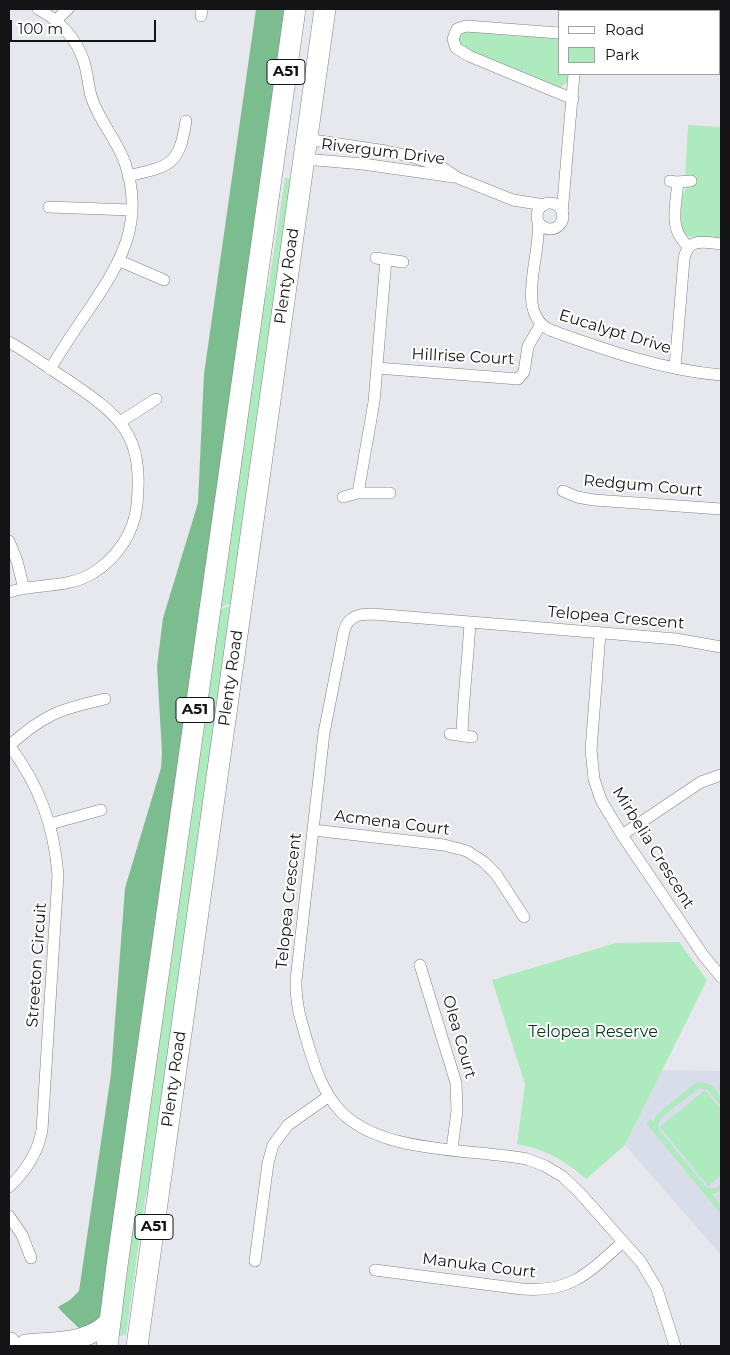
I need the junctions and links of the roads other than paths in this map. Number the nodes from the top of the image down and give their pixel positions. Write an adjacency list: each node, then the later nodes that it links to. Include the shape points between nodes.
1 (38, 9): 5 (street)
2 (68, 9): 5 (street)
3 (295, 9): 10 (highway, Plenty Road / A51)
4 (324, 9): 11 (highway, Plenty Road / A51)
5 (56, 20): 12 (street, via 79,50 94,106 119,149)
6 (558, 32): 8 (street, via 466,26 458,29 452,39 456,48 469,56)
7 (574, 75): 8 (street)
8 (573, 99): 14 (street)
9 (186, 121): 12 (street, via 182,143 173,160 159,168)
10 (276, 145): 11 (highway); 67 (highway, Plenty Road / A51)
11 (305, 149): 13 (street, Rivergum Drive, via 363,164); 13 (street, Rivergum Drive, via 386,150 440,166); 70 (highway, Plenty Road / A51)
12 (128, 176): 19 (street)
13 (458, 178): 16 (street, Rivergum Drive)
14 (566, 181): 17 (street, via 560,194); 20 (street)
15 (690, 181): 24 (street, via 674,181 676,230)
16 (514, 200): 17 (street, Rivergum Drive); 21 (street, Rivergum Drive)
17 (546, 204): 20 (street, via 559,208); 21 (street, via 538,210)
18 (49, 207): 19 (street)
19 (131, 210): 26 (street)
20 (562, 214): 22 (street, via 561,221)
21 (538, 220): 22 (street, via 546,229); 25 (street, Eucalypt Drive)
22 (554, 228): 25 (street, Eucalypt Drive)
23 (721, 244): 24 (street)
24 (688, 246): 31 (street, via 684,259)
25 (536, 256): 29 (street, Eucalypt Drive, via 531,303)
26 (120, 261): 28 (street); 32 (street)
27 (403, 262): 33 (street, via 381,258)
28 (164, 280)
29 (541, 324): 31 (street, Eucalypt Drive, via 619,353); 33 (street, Hillrise Court, via 528,346 524,372 518,379)
30 (9, 342): 32 (street)
31 (675, 367): 34 (street, Eucalypt Drive)
32 (50, 368): 36 (street, via 104,405)
33 (377, 368): 38 (street)
34 (721, 375)
35 (156, 399): 36 (street)
36 (120, 422): 43 (street, via 135,452 138,476 136,509 123,544 104,565 82,578 57,585)
37 (563, 491): 41 (street, Redgum Court, via 594,500)
38 (358, 493): 39 (street); 40 (street)
39 (390, 493)
40 (343, 497)
41 (721, 509)
42 (9, 541): 43 (street)
43 (24, 588): 44 (street)
44 (9, 592)
45 (470, 622): 46 (street, Telopea Crescent); 49 (street); 54 (street, Telopea Crescent, via 366,614 348,621 326,723)
46 (600, 633): 47 (street, Telopea Crescent, via 694,641); 55 (street, Mirbelia Crescent, via 591,760 602,800)
47 (721, 647)
48 (105, 699): 50 (street, via 47,716)
49 (461, 736)
50 (9, 745): 53 (street, Streeton Circuit, via 35,784)
51 (721, 775): 55 (street, via 701,782)
52 (101, 810): 53 (street)
53 (50, 824): 61 (street, Streeton Circuit, via 58,884 42,1130 32,1159)
54 (313, 830): 56 (street, Acmena Court, via 444,845 467,851 496,874); 59 (street, Telopea Crescent, via 296,995 314,1063)
55 (622, 835): 58 (street, Mirbelia Crescent)
56 (524, 917)
57 (420, 965): 60 (street, Olea Court, via 456,1083 457,1111)
58 (721, 977)
59 (329, 1096): 60 (street, Telopea Crescent, via 344,1114 370,1132 391,1140); 65 (street, via 288,1125 273,1145)
60 (452, 1149): 63 (street, Telopea Crescent, via 527,1159 554,1170 579,1192)
61 (9, 1187)
62 (9, 1216): 64 (street, via 22,1235)
63 (623, 1242): 66 (street, Manuka Court, via 576,1280 543,1290); 71 (street, Telopea Crescent, via 658,1289)
64 (31, 1258)
65 (255, 1261)
66 (375, 1270)
67 (110, 1320): 68 (main road, via 96,1333 72,1340); 69 (highway, Plenty Road / A51)
68 (19, 1344)
69 (107, 1346)
70 (137, 1346)
71 (675, 1346)

